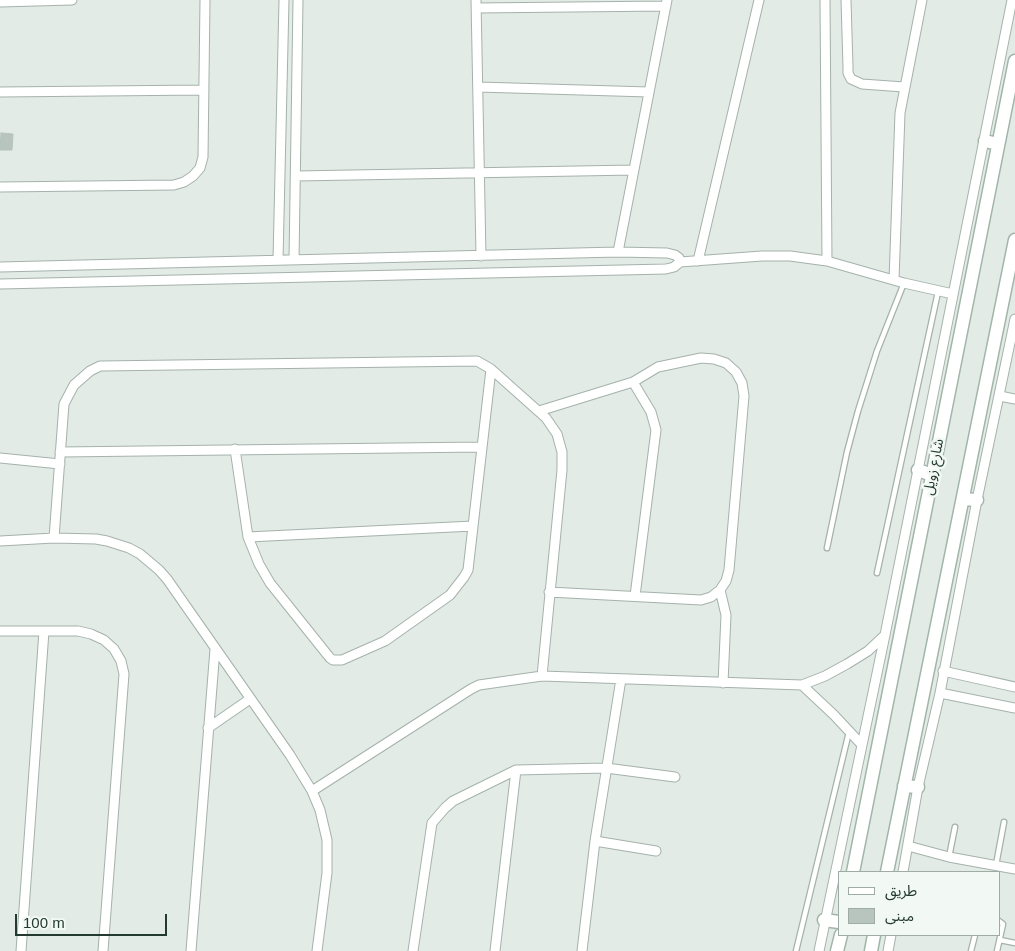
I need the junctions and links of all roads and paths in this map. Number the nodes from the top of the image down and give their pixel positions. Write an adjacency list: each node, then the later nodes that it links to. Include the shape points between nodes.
1 (72, 0): 10 (street)
2 (204, 0): 16 (street)
3 (284, 0): 29 (street)
4 (298, 0): 23 (street)
5 (759, 0): 32 (street)
6 (825, 0): 31 (street)
7 (846, 0): 15 (street, via 848,73 851,79 862,84)
8 (922, 0): 15 (street)
9 (1012, 0): 19 (street)
10 (0, 2)
11 (666, 3): 12 (street); 18 (street)
12 (476, 4): 14 (street)
13 (1015, 61): 20 (main road, شارع زويل)
14 (478, 87): 18 (street); 22 (street)
15 (904, 87): 38 (street, via 900,113)
16 (204, 90): 17 (street); 24 (street, via 203,157 197,172 184,182 174,185)
17 (0, 92)
18 (649, 92): 21 (street)
19 (985, 140): 20 (main road); 42 (street)
20 (998, 144): 55 (main road, شارع زويل)
21 (634, 170): 22 (street); 26 (street)
22 (479, 172): 23 (street); 27 (street)
23 (296, 176): 30 (street)
24 (0, 187)
25 (1015, 240): 56 (main road)
26 (618, 252): 27 (street); 34 (street, via 668,253 679,258)
27 (481, 256): 28 (street)
28 (370, 258): 30 (street); 36 (street)
29 (278, 260): 30 (street); 33 (street)
30 (294, 260)
31 (827, 260): 32 (street, via 762,256); 38 (street)
32 (698, 261): 34 (street)
33 (201, 262): 35 (street); 37 (street)
34 (680, 262): 36 (street, via 666,269)
35 (0, 267)
36 (371, 276): 37 (street)
37 (201, 279): 40 (street)
38 (894, 280): 39 (street)
39 (904, 283): 41 (street); 62 (lane, via 877,351 856,420)
40 (0, 284)
41 (938, 292): 42 (street); 63 (lane)
42 (953, 294): 54 (street)
43 (1015, 319): 46 (street)
44 (491, 369): 48 (street); 49 (street); 51 (street, via 472,360 100,366 82,377 68,394 64,404)
45 (633, 382): 48 (street); 64 (street, via 658,367 701,358 726,363 742,383 744,396 729,570); 66 (street, via 651,412 656,430)
46 (1000, 396): 47 (street); 57 (street)
47 (1015, 399)
48 (539, 411): 65 (street, via 557,434 562,452)
49 (481, 446): 50 (street); 58 (street)
50 (235, 449): 51 (street); 59 (street)
51 (60, 452): 53 (street)
52 (0, 458): 53 (street)
53 (60, 464): 60 (street)
54 (918, 470): 55 (main road); 69 (street)
55 (932, 475): 97 (main road, شارع زويل)
56 (962, 499): 57 (main road); 86 (main road)
57 (977, 500): 71 (street)
58 (473, 526): 59 (street); 59 (street, via 468,570 456,589 378,645 338,661 330,658 270,583)
59 (248, 537)
60 (54, 538): 61 (street); 70 (street, via 107,541 140,554 167,579)
61 (0, 541)
62 (827, 548)
63 (877, 573)
64 (720, 590): 66 (street, via 701,600); 74 (street, via 726,615)
65 (549, 592): 66 (street); 72 (street)
66 (635, 596)
67 (44, 631): 68 (street); 109 (street); 110 (street, via 78,631 104,640 121,660 124,674)
68 (0, 632)
69 (885, 635): 75 (street, via 847,664); 82 (street)
70 (215, 649): 78 (street); 80 (street)
71 (943, 671): 76 (street); 77 (street)
72 (542, 676): 73 (street); 88 (street, via 486,683 470,689)
73 (621, 679): 74 (street); 83 (street)
74 (723, 683): 75 (street)
75 (802, 686): 81 (street)
76 (1015, 687)
77 (940, 693): 79 (street); 87 (street)
78 (250, 699): 80 (street); 88 (street)
79 (1015, 708)
80 (208, 728): 111 (street)
81 (850, 730): 82 (street); 116 (lane)
82 (862, 745): 100 (street)
83 (606, 768): 84 (street); 85 (street); 91 (street)
84 (516, 770): 113 (street, via 461,796 432,824); 114 (street)
85 (675, 777)
86 (904, 786): 87 (main road); 98 (main road)
87 (918, 787): 92 (street)
88 (312, 791): 112 (street, via 325,825 328,856)
89 (1004, 822): 95 (lane)
90 (955, 827): 94 (lane)
91 (595, 841): 93 (street); 115 (street)
92 (908, 846): 94 (street); 99 (street)
93 (656, 850)
94 (949, 857): 95 (street)
95 (996, 865): 96 (street)
96 (1015, 869)
97 (853, 871)
98 (887, 871)
99 (903, 871)
100 (824, 920): 101 (main road); 117 (street)
101 (838, 922)
102 (1000, 922): 107 (lane, via 1003,923)
103 (841, 936): 118 (main road)
104 (874, 936): 119 (main road)
105 (891, 936): 120 (street)
106 (974, 936): 121 (lane)
107 (1000, 940): 108 (lane); 122 (lane)
108 (1015, 942)
109 (21, 951)
110 (103, 951)
111 (191, 951)
112 (317, 951)
113 (413, 951)
114 (494, 951)
115 (582, 951)
116 (796, 951)
117 (818, 951)
118 (837, 951)
119 (871, 951)
120 (888, 951)
121 (971, 951)
122 (997, 951)

